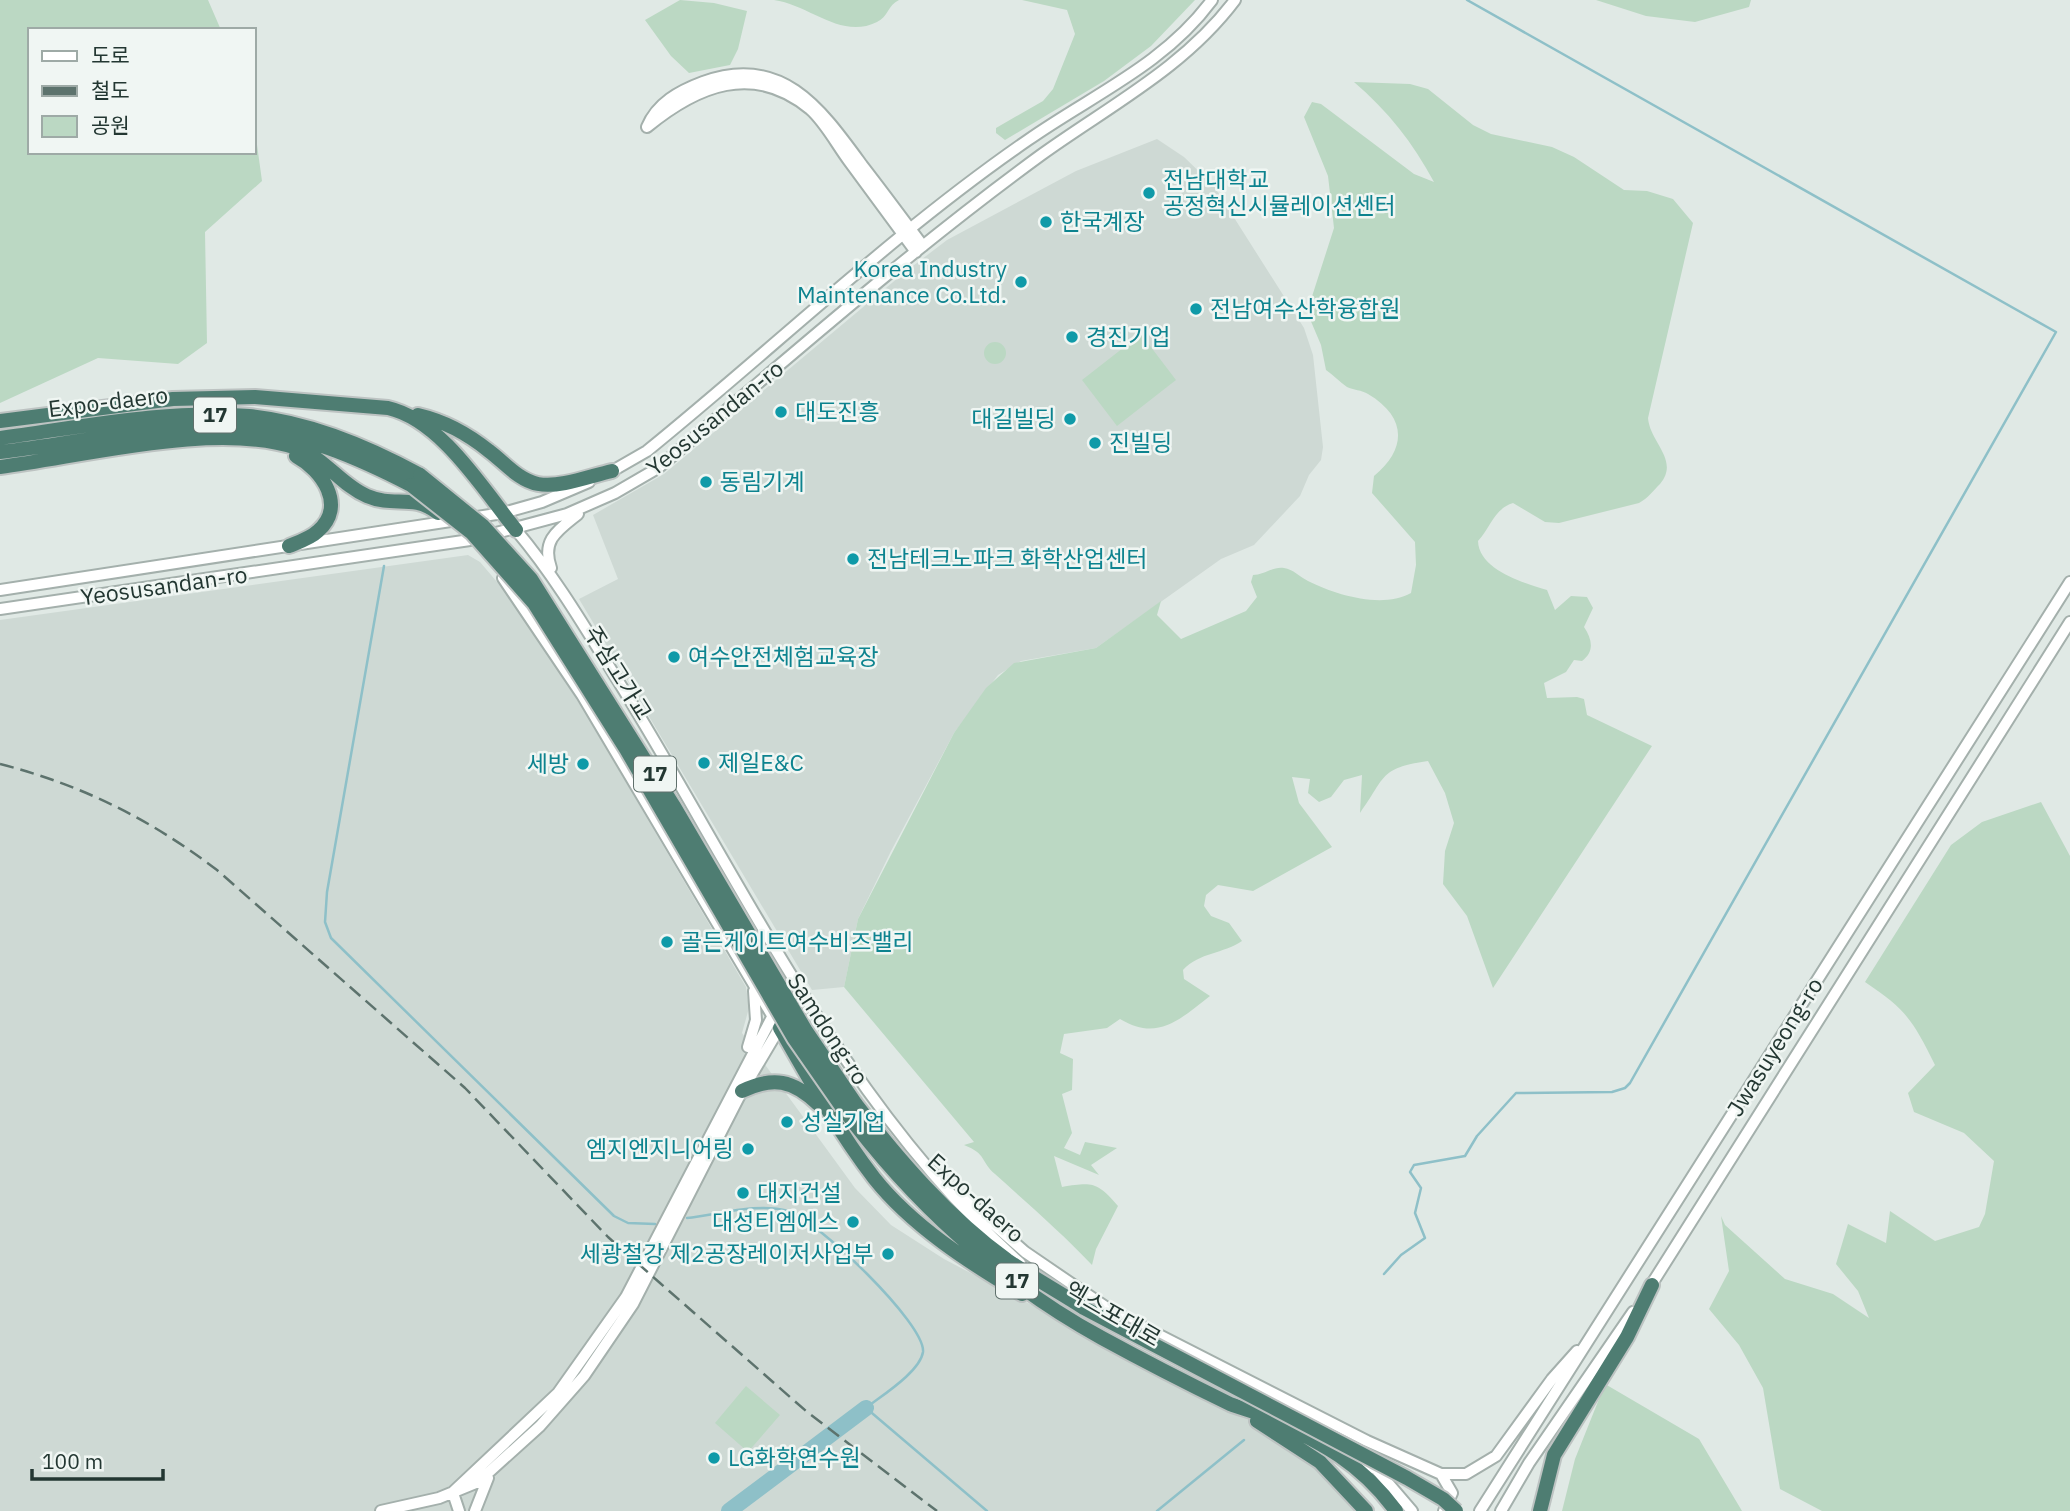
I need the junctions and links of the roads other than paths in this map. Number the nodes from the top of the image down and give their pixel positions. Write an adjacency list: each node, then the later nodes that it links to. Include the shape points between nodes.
1 (1212, 0): 3 (street, Yeosusandan-ro, via 1158,57 1028,139)
2 (1236, 0): 4 (street, Yeosusandan-ro, via 1219,22 1166,70 1041,155)
3 (907, 232): 3 (street, via 833,124 808,97 782,82 757,75 717,78 682,90 652,114 647,127 680,101 719,86 756,83 777,89 813,111); 4 (street); 11 (street, Yeosusandan-ro, via 647,451)
4 (919, 249): 13 (street, Yeosusandan-ro, via 658,468)
5 (406, 412): 6 (highway, via 329,402 211,398); 11 (highway, via 451,426 537,484); 14 (highway, via 447,445)
6 (0, 421)
7 (0, 438): 12 (highway, Expo-daero / 17, via 157,417 250,416 328,433 380,453)
8 (263, 442): 10 (highway, via 201,438); 15 (highway, via 309,453 366,496 383,502 419,501); 18 (highway, via 308,464 330,495 331,511 324,525)
9 (0, 452): 12 (highway, Expo-daero / 17, via 164,429 242,428 322,445)
10 (0, 467)
11 (612, 471): 14 (street, Yeosusandan-ro, via 563,494)
12 (415, 480): 30 (highway, 주삼고가교 / 17, bridge, via 508,570 538,609 626,749 794,1038)
13 (586, 507): 16 (street, Yeosusandan-ro); 19 (street, via 548,540 547,556)
14 (503, 513): 15 (street, Yeosusandan-ro); 16 (highway)
15 (450, 523): 17 (street, Samdong-ro); 18 (street, Yeosusandan-ro)
16 (516, 530): 17 (street, Yeosusandan-ro); 19 (street, Samdong-ro)
17 (470, 540): 22 (street, Yeosusandan-ro); 25 (street, Samdong-ro, via 509,584 582,695)
18 (289, 546): 21 (street, Yeosusandan-ro)
19 (556, 580): 24 (street, Samdong-ro)
20 (2070, 582): 35 (street, Jwasuyeong-ro)
21 (0, 590)
22 (0, 609)
23 (2070, 622): 33 (street, Jwasuyeong-ro)
24 (793, 977): 26 (street, Samdong-ro); 27 (street)
25 (752, 981): 27 (street, Samdong-ro); 29 (street, via 756,1020)
26 (802, 993): 28 (street); 31 (street, Samdong-ro, via 883,1110)
27 (772, 1015): 28 (street, Samdong-ro); 29 (street)
28 (780, 1028): 29 (street); 30 (highway)
29 (738, 1088): 30 (highway, via 765,1081 790,1083); 38 (street, via 664,1246 618,1327 558,1407); 40 (street, via 626,1297 583,1360 551,1400)
30 (843, 1109): 32 (highway, Expo-daero / 17, via 938,1199 1007,1259); 36 (highway, 엑스포대로 / 17, via 877,1154 962,1240 1072,1321)
31 (928, 1165): 32 (street, via 981,1227); 39 (street, via 1025,1252 1110,1310 1354,1435)
32 (1038, 1279): 34 (highway, Expo-daero / 17)
33 (1652, 1285): 52 (street, Jwasuyeong-ro); 53 (highway, via 1628,1337 1554,1455)
34 (1084, 1308): 50 (highway, 엑스포대로 / 17, bridge, via 1407,1478)
35 (1590, 1339): 39 (street, via 1568,1359 1496,1456 1465,1474); 51 (street, Jwasuyeong-ro)
36 (1232, 1405): 37 (highway, 엑스포대로 / 17, via 1268,1417); 46 (highway, via 1320,1462)
37 (1351, 1462): 47 (highway, 엑스포대로 / 17); 48 (street, via 1376,1469)
38 (494, 1469): 40 (street, via 469,1488); 45 (street)
39 (1441, 1474): 49 (street, via 1452,1493)
40 (453, 1493): 41 (street); 44 (street)
41 (394, 1508): 42 (street); 43 (street)
42 (381, 1511)
43 (424, 1511)
44 (459, 1511)
45 (475, 1511)
46 (1366, 1511)
47 (1396, 1511)
48 (1412, 1511)
49 (1444, 1511)
50 (1456, 1511)
51 (1480, 1511)
52 (1501, 1511)
53 (1540, 1511)

